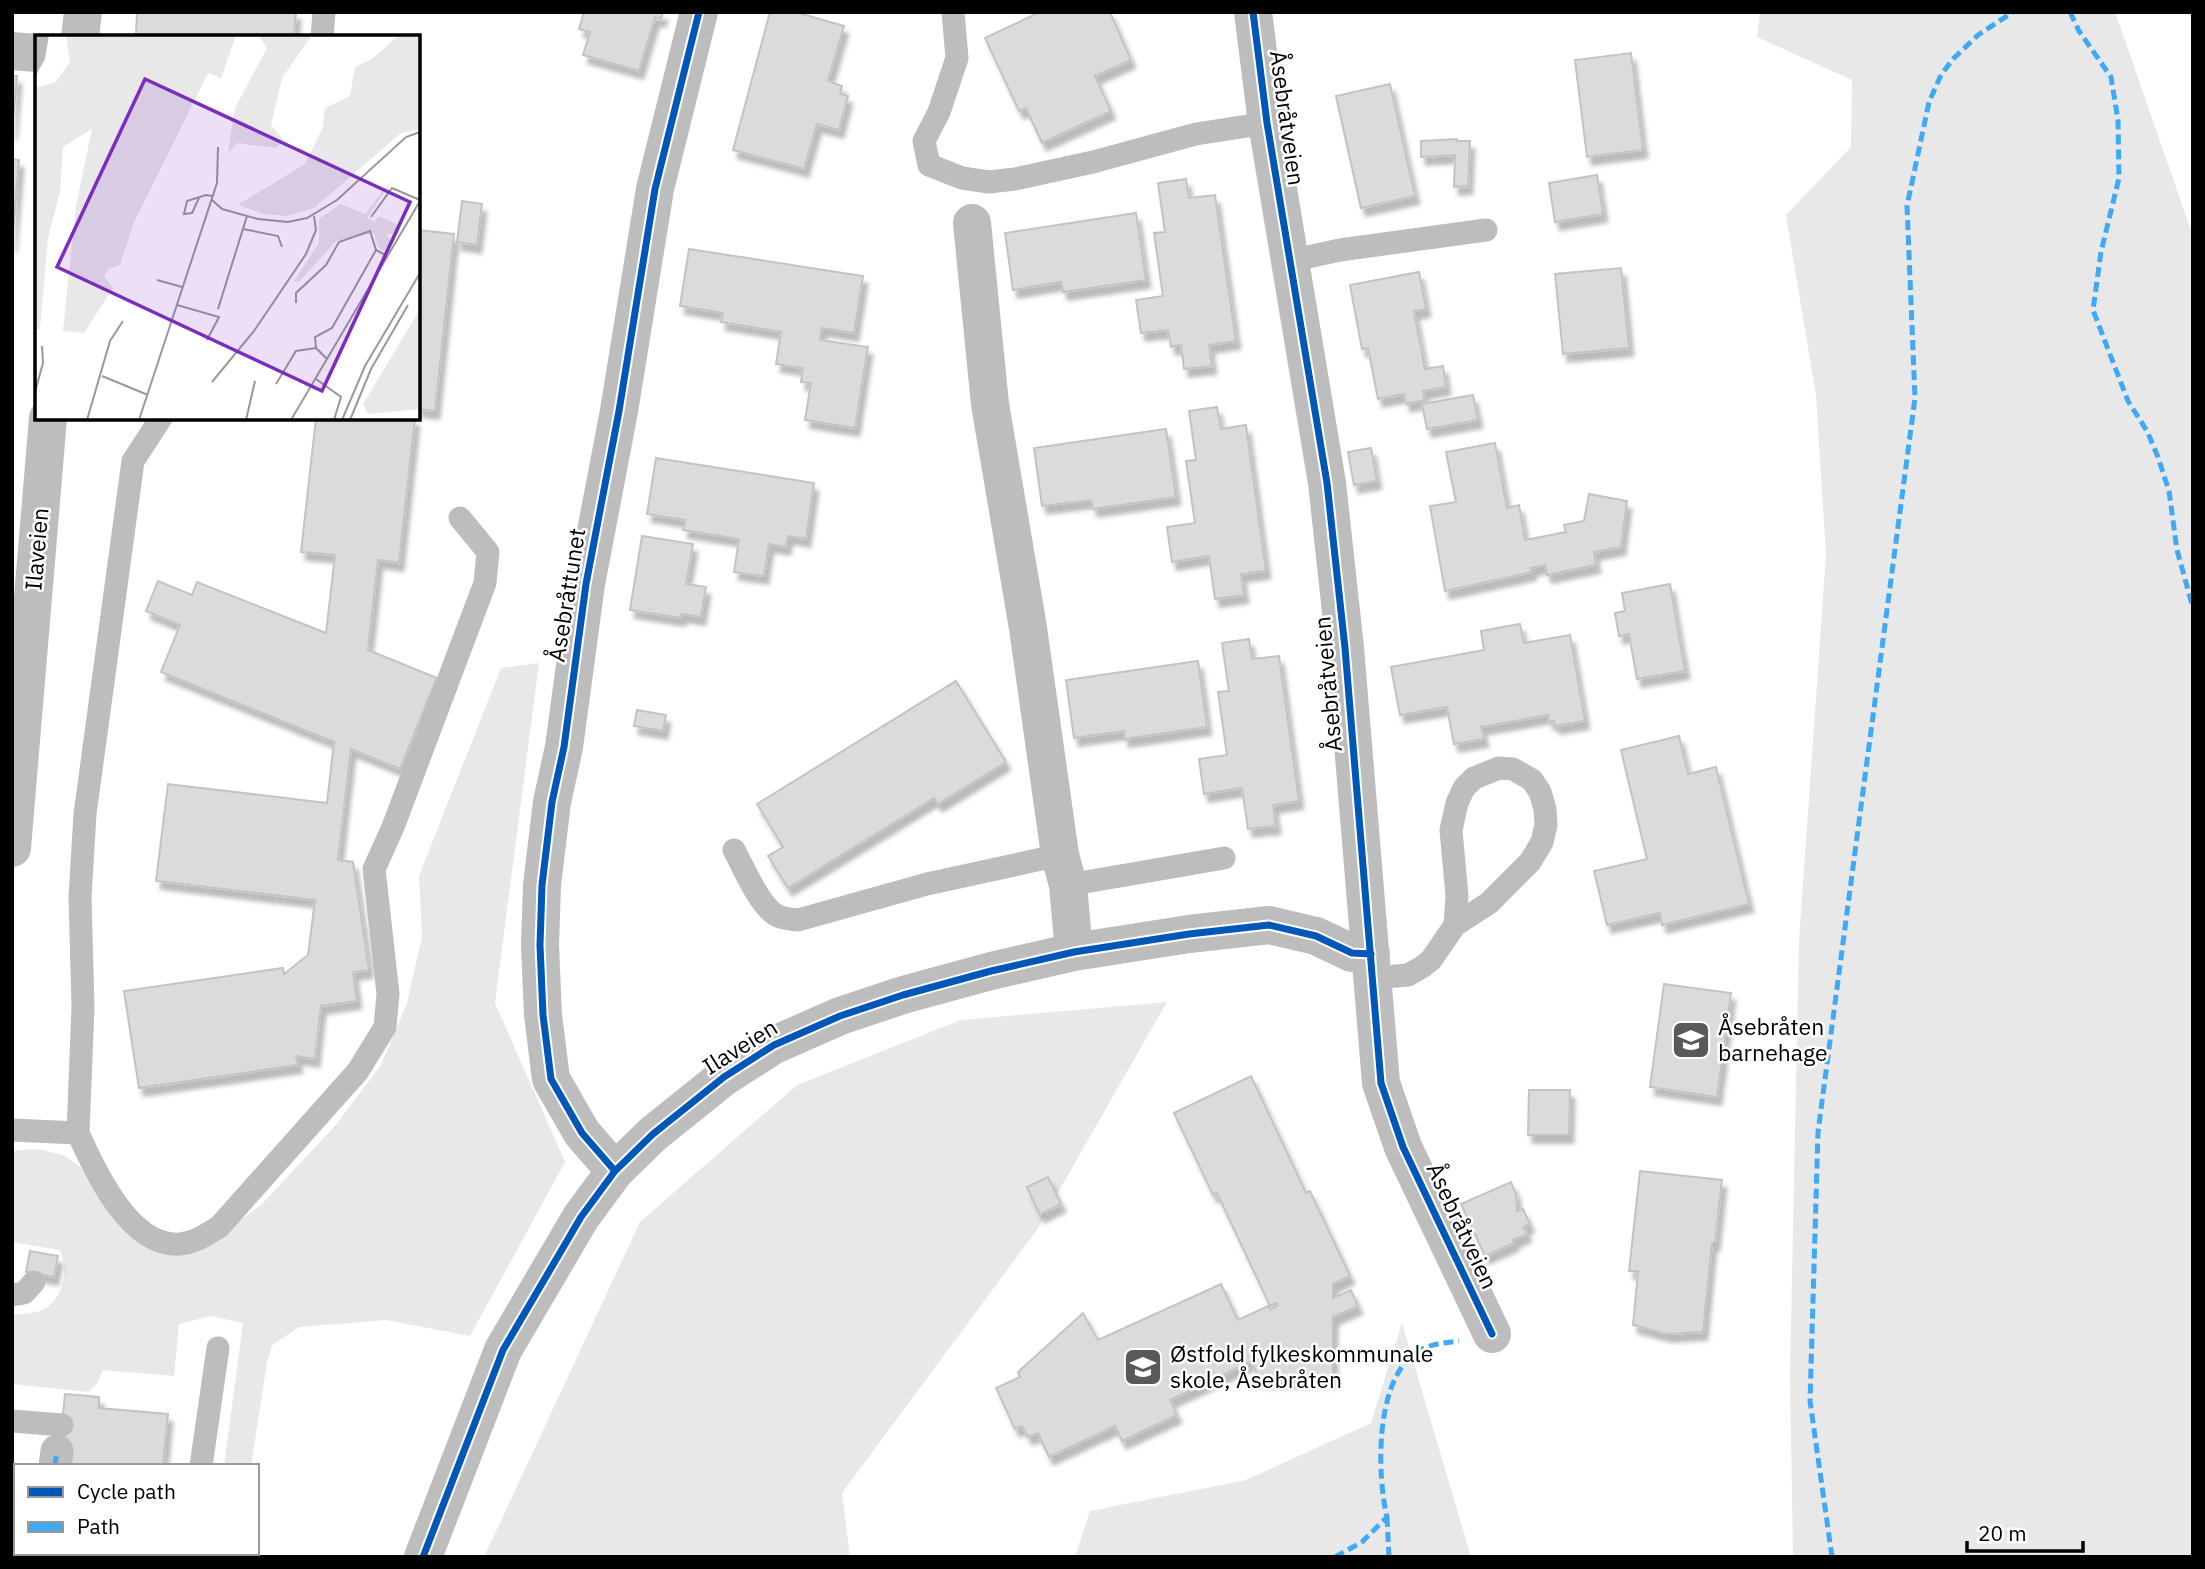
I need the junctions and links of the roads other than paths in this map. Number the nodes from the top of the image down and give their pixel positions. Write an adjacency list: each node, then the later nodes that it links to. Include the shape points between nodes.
1 (83, 12): 6 (street)
2 (324, 12): 7 (lane)
3 (699, 12): 26 (street, Åsebråttunet, via 655,189 586,584 542,884 543,1015 551,1079 582,1133)
4 (953, 12): 10 (lane, Åsebråtveien, via 957,58 924,141 929,165 943,172 989,182 1015,179 1196,134)
5 (1252, 12): 10 (street, Åsebråtveien)
6 (80, 35)
7 (322, 35)
8 (12, 51): 9 (street)
9 (35, 53)
10 (1266, 123): 13 (street, Åsebråtveien)
11 (972, 223): 20 (street, via 990,404)
12 (1486, 230): 13 (lane)
13 (1289, 261): 23 (street, Åsebråtveien, via 1327,483)
14 (48, 420): 17 (street, Ilaveien)
15 (160, 420): 25 (lane, via 133,461 85,814)
16 (460, 518): 25 (lane, via 488,552 485,583 374,869 388,994 384,1027 365,1060 219,1227 198,1240 178,1245 146,1236 129,1221 94,1169)
17 (12, 848)
18 (734, 850): 20 (lane, via 773,914 798,920 927,884)
19 (1224, 858): 20 (lane)
20 (1064, 870): 22 (street)
21 (1455, 925): 21 (lane, via 1511,883 1542,842 1546,825 1540,792 1532,780 1513,769 1499,768 1474,778 1457,803 1451,830); 23 (lane, via 1431,960 1408,975)
22 (1074, 952): 23 (street, Ilaveien, via 1269,925 1316,936); 26 (street, Ilaveien, via 903,995 774,1045 685,1107)
23 (1372, 966): 29 (street, Åsebråtveien, via 1381,1083 1403,1147)
24 (12, 1130): 25 (lane)
25 (78, 1133)
26 (615, 1171): 34 (street, Ilaveien, via 582,1217 503,1350)
27 (34, 1282): 28 (lane, via 24,1293)
28 (12, 1295)
29 (1492, 1334)
30 (218, 1348): 33 (lane)
31 (12, 1420): 32 (lane)
32 (58, 1447)
33 (201, 1464)
34 (423, 1557)

